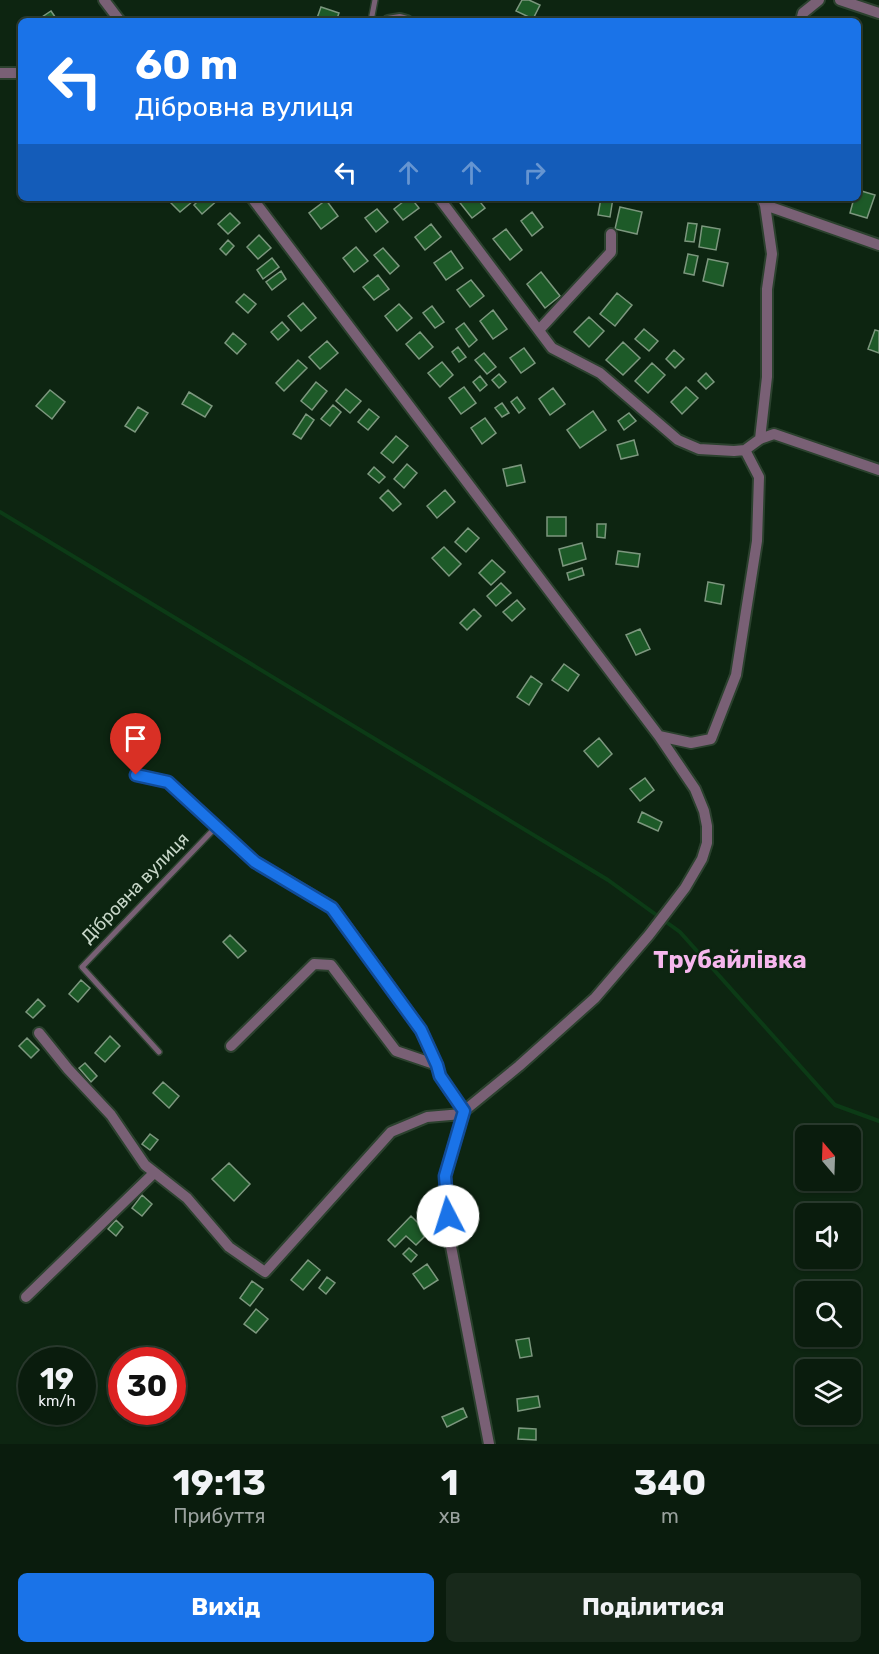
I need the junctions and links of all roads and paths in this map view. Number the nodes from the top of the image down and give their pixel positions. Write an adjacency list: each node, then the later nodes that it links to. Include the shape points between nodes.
1 (104, 0): 6 (street)
2 (375, 0): 7 (lane)
3 (819, 0): 8 (street)
4 (840, 0): 5 (street)
5 (879, 13)
6 (118, 18)
7 (372, 18)
8 (802, 18)
9 (18, 72): 10 (street)
10 (0, 73)
11 (254, 201): 20 (street)
12 (441, 201): 16 (street)
13 (764, 202): 15 (street); 17 (street, via 772,254)
14 (611, 234): 16 (street, via 611,252)
15 (879, 244)
16 (539, 330): 18 (street, via 552,348 600,373 678,440 699,448)
17 (760, 439): 18 (street); 19 (street, via 774,434)
18 (740, 451): 20 (street, via 759,477 757,541 736,675 711,739 691,744)
19 (879, 470)
20 (659, 736): 27 (street, via 695,789 704,811 707,826 702,859 649,935 595,998)
21 (136, 775): 22 (street, Дібровна вулиця, via 168,782)
22 (216, 827): 25 (lane, Дібровна вулиця, via 82,967); 26 (street, Дібровна вулиця, via 255,862 332,908 421,1030)
23 (39, 1033): 28 (street, via 111,1115 144,1165)
24 (231, 1046): 26 (street, via 314,964 331,965 396,1051)
25 (159, 1052)
26 (437, 1065): 27 (street, Дібровна вулиця)
27 (463, 1112): 28 (street, via 427,1117 391,1132 265,1272 230,1247 188,1198); 30 (street, via 445,1186 449,1236)
28 (154, 1173): 29 (street)
29 (26, 1297)
30 (489, 1444)

